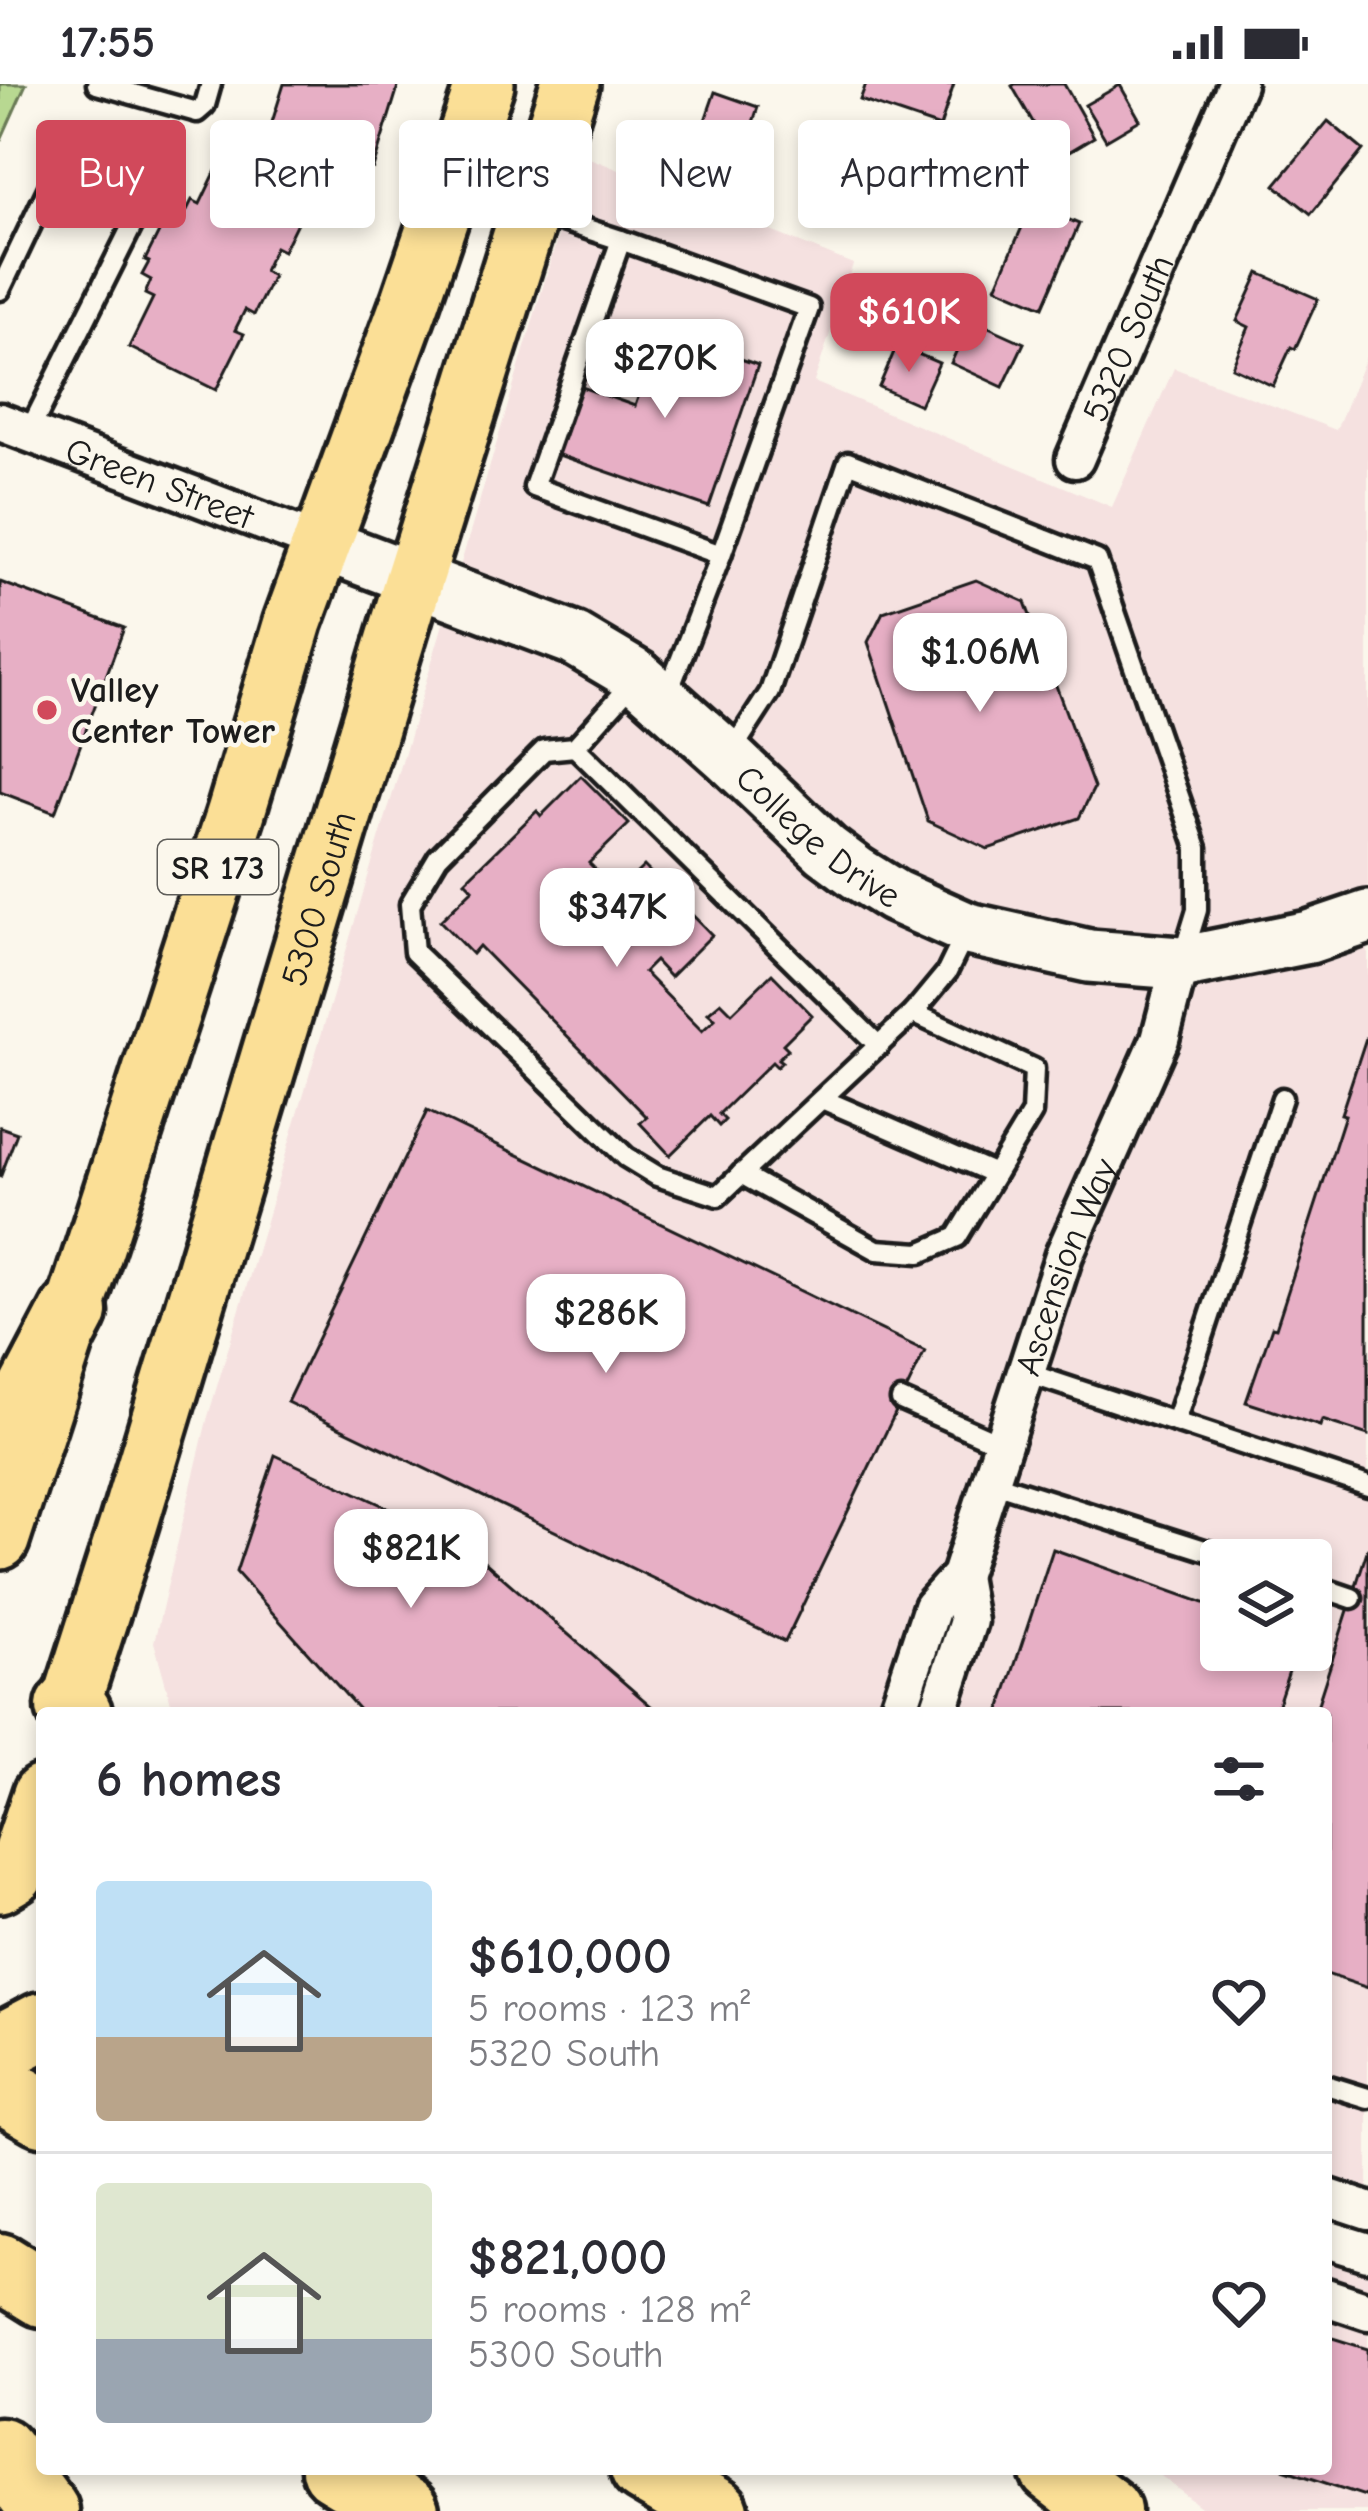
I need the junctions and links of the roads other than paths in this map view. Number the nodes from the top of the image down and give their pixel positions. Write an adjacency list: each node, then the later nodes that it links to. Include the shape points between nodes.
1 (97, 84): 2 (lane, via 197,112)
2 (211, 84)
3 (485, 84): 13 (main road, SR 173)
4 (570, 84): 6 (main road, 5300 South / SR 173)
5 (1237, 84): 12 (street, 5320 South)
6 (559, 120)
7 (525, 228): 15 (main road, 5300 South / SR 173)
8 (583, 228): 9 (lane)
9 (621, 240): 14 (lane, via 808,308); 14 (lane, via 534,487)
10 (0, 290): 11 (lane, via 69,145 97,136 154,161 154,182)
11 (15, 427): 13 (street, Green Street)
12 (1075, 459)
13 (322, 544): 15 (street, College Drive); 28 (main road, SR 173)
14 (721, 555): 16 (lane)
15 (414, 579): 16 (street, College Drive, via 574,639); 41 (main road, 5300 South / SR 173)
16 (652, 688): 17 (lane); 18 (street, College Drive)
17 (574, 747): 23 (lane); 26 (lane, via 544,750 438,856 410,904 414,952 626,1157 718,1196)
18 (728, 757): 20 (street, College Drive, via 857,874); 21 (lane, via 770,692 848,462 1097,560 1197,848 1197,910)
19 (1368, 917): 21 (street, College Drive)
20 (968, 929): 21 (street, College Drive, via 1089,956); 22 (lane)
21 (1180, 963): 29 (street, Ascension Way, via 1160,1039 1064,1255)
22 (913, 1013): 23 (lane); 27 (lane, via 1034,1069 1032,1113)
23 (879, 1046): 25 (lane)
24 (1282, 1098): 31 (lane)
25 (822, 1099): 26 (lane); 27 (lane)
26 (741, 1174): 27 (lane, via 878,1250 920,1253 957,1237)
27 (995, 1174)
28 (74, 1312): 33 (highway); 36 (main road, SR 173)
29 (1027, 1373): 31 (lane); 32 (street, Ascension Way)
30 (901, 1400): 32 (lane)
31 (1175, 1422): 35 (lane)
32 (1004, 1445): 34 (street, Ascension Way)
33 (0, 1454)
34 (991, 1482): 37 (lane); 38 (street, Ascension Way)
35 (1368, 1486)
36 (0, 1540)
37 (1200, 1549)
38 (960, 1576): 42 (street, Ascension Way, via 932,1607); 43 (street, Ascension Way, via 968,1621)
39 (1332, 1591): 40 (lane)
40 (1352, 1598)
41 (73, 1707)
42 (899, 1707)
43 (940, 1707)
44 (36, 1812): 45 (main road, via 15,1874)
45 (0, 1883)
46 (36, 2029): 47 (highway)
47 (0, 2048)
48 (1332, 2087): 50 (lane)
49 (0, 2088): 51 (highway)
50 (1368, 2098)
51 (36, 2109)
52 (1332, 2199): 53 (street)
53 (1368, 2211)
54 (1332, 2241): 55 (street)
55 (1368, 2252)
56 (0, 2267): 57 (highway)
57 (36, 2289)
58 (1332, 2299): 59 (street)
59 (1368, 2311)
60 (0, 2451): 64 (highway)
61 (345, 2475): 65 (highway)
62 (654, 2475): 66 (highway)
63 (1061, 2475): 67 (highway)
64 (45, 2511)
65 (405, 2511)
66 (715, 2511)
67 (1107, 2511)

